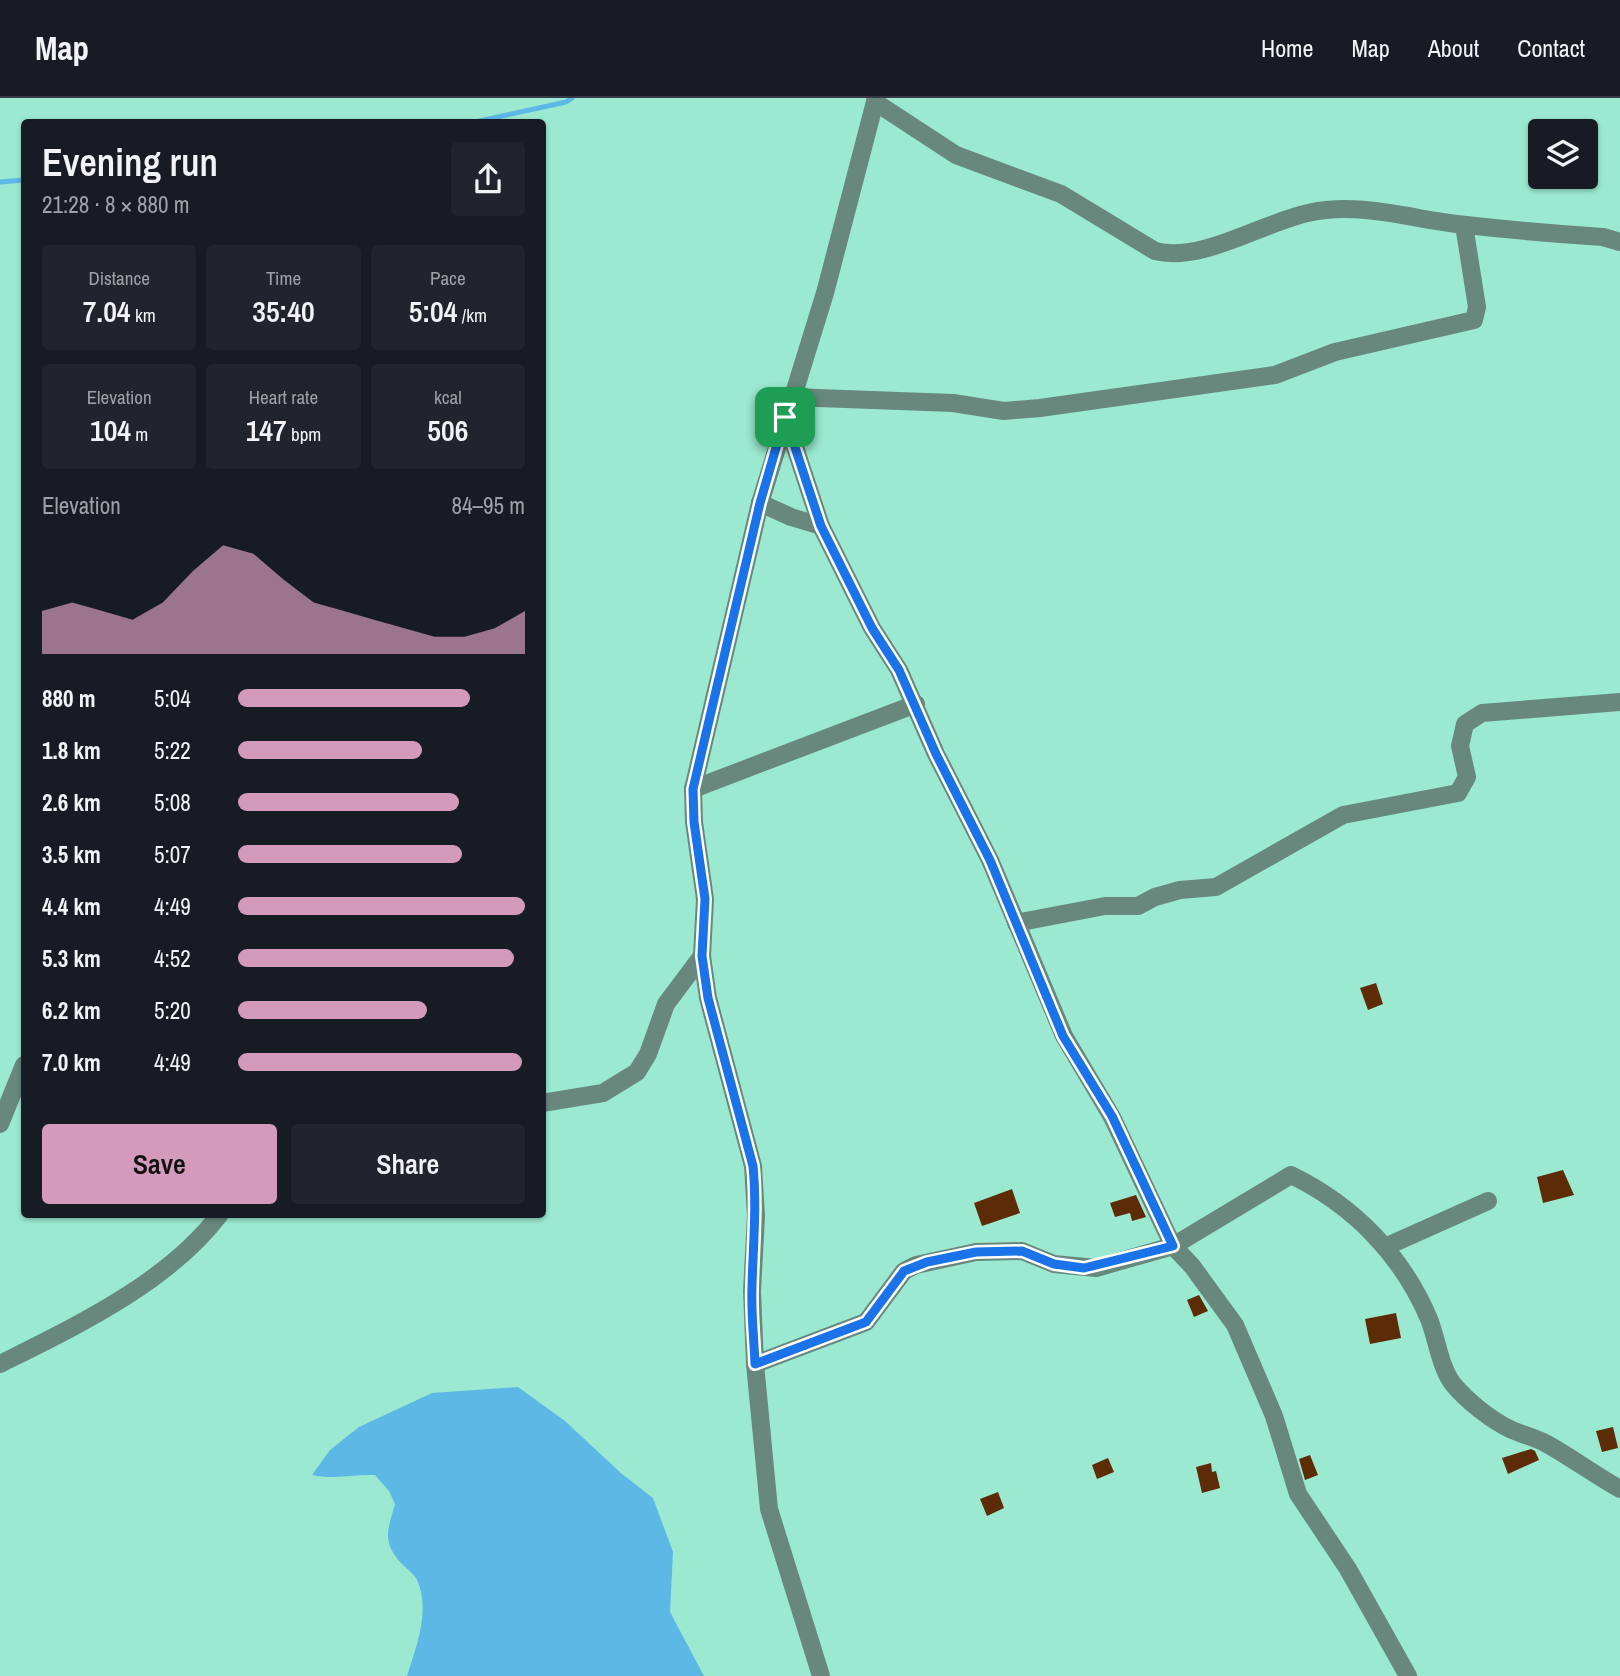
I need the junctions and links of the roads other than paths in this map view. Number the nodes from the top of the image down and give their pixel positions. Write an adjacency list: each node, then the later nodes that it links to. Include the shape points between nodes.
1 (875, 100): 2 (street, via 956,155 1061,194 1155,251 1168,254 1206,248 1307,213 1340,209 1387,211); 4 (street, via 825,293)
2 (1464, 225): 3 (street); 4 (street, via 1477,307 1474,320 1335,352 1275,375 1004,411 953,403)
3 (1620, 242)
4 (791, 397): 5 (street)
5 (785, 417): 6 (street); 7 (street)
6 (760, 503): 7 (street); 10 (street)
7 (821, 526): 9 (street)
8 (1620, 702): 11 (street, via 1482,713 1465,724 1460,746 1466,777 1458,793 1343,815 1216,887 1180,890 1138,906 1105,906)
9 (916, 704): 10 (street); 11 (street)
10 (693, 789): 12 (street, via 705,899)
11 (1016, 923): 18 (street, via 1063,1036 1112,1116)
12 (702, 956): 14 (street, via 666,1004 637,1072 603,1093); 21 (street, via 713,1025 753,1166)
13 (21, 1072): 15 (street)
14 (546, 1102)
15 (0, 1124)
16 (1489, 1201): 19 (street)
17 (217, 1218): 20 (street, via 200,1240 131,1294)
18 (1173, 1246): 19 (street, via 1291,1175 1341,1205); 21 (street, via 1084,1268 1054,1264 1022,1251 976,1252 927,1262 904,1271 866,1322); 24 (street, via 1235,1325 1274,1416 1298,1494 1348,1569)
19 (1385, 1247): 22 (street, via 1428,1318 1450,1379 1462,1394 1505,1426 1550,1446)
20 (0, 1364)
21 (755, 1364): 23 (street, via 769,1510)
22 (1620, 1489)
23 (821, 1676)
24 (1408, 1676)

